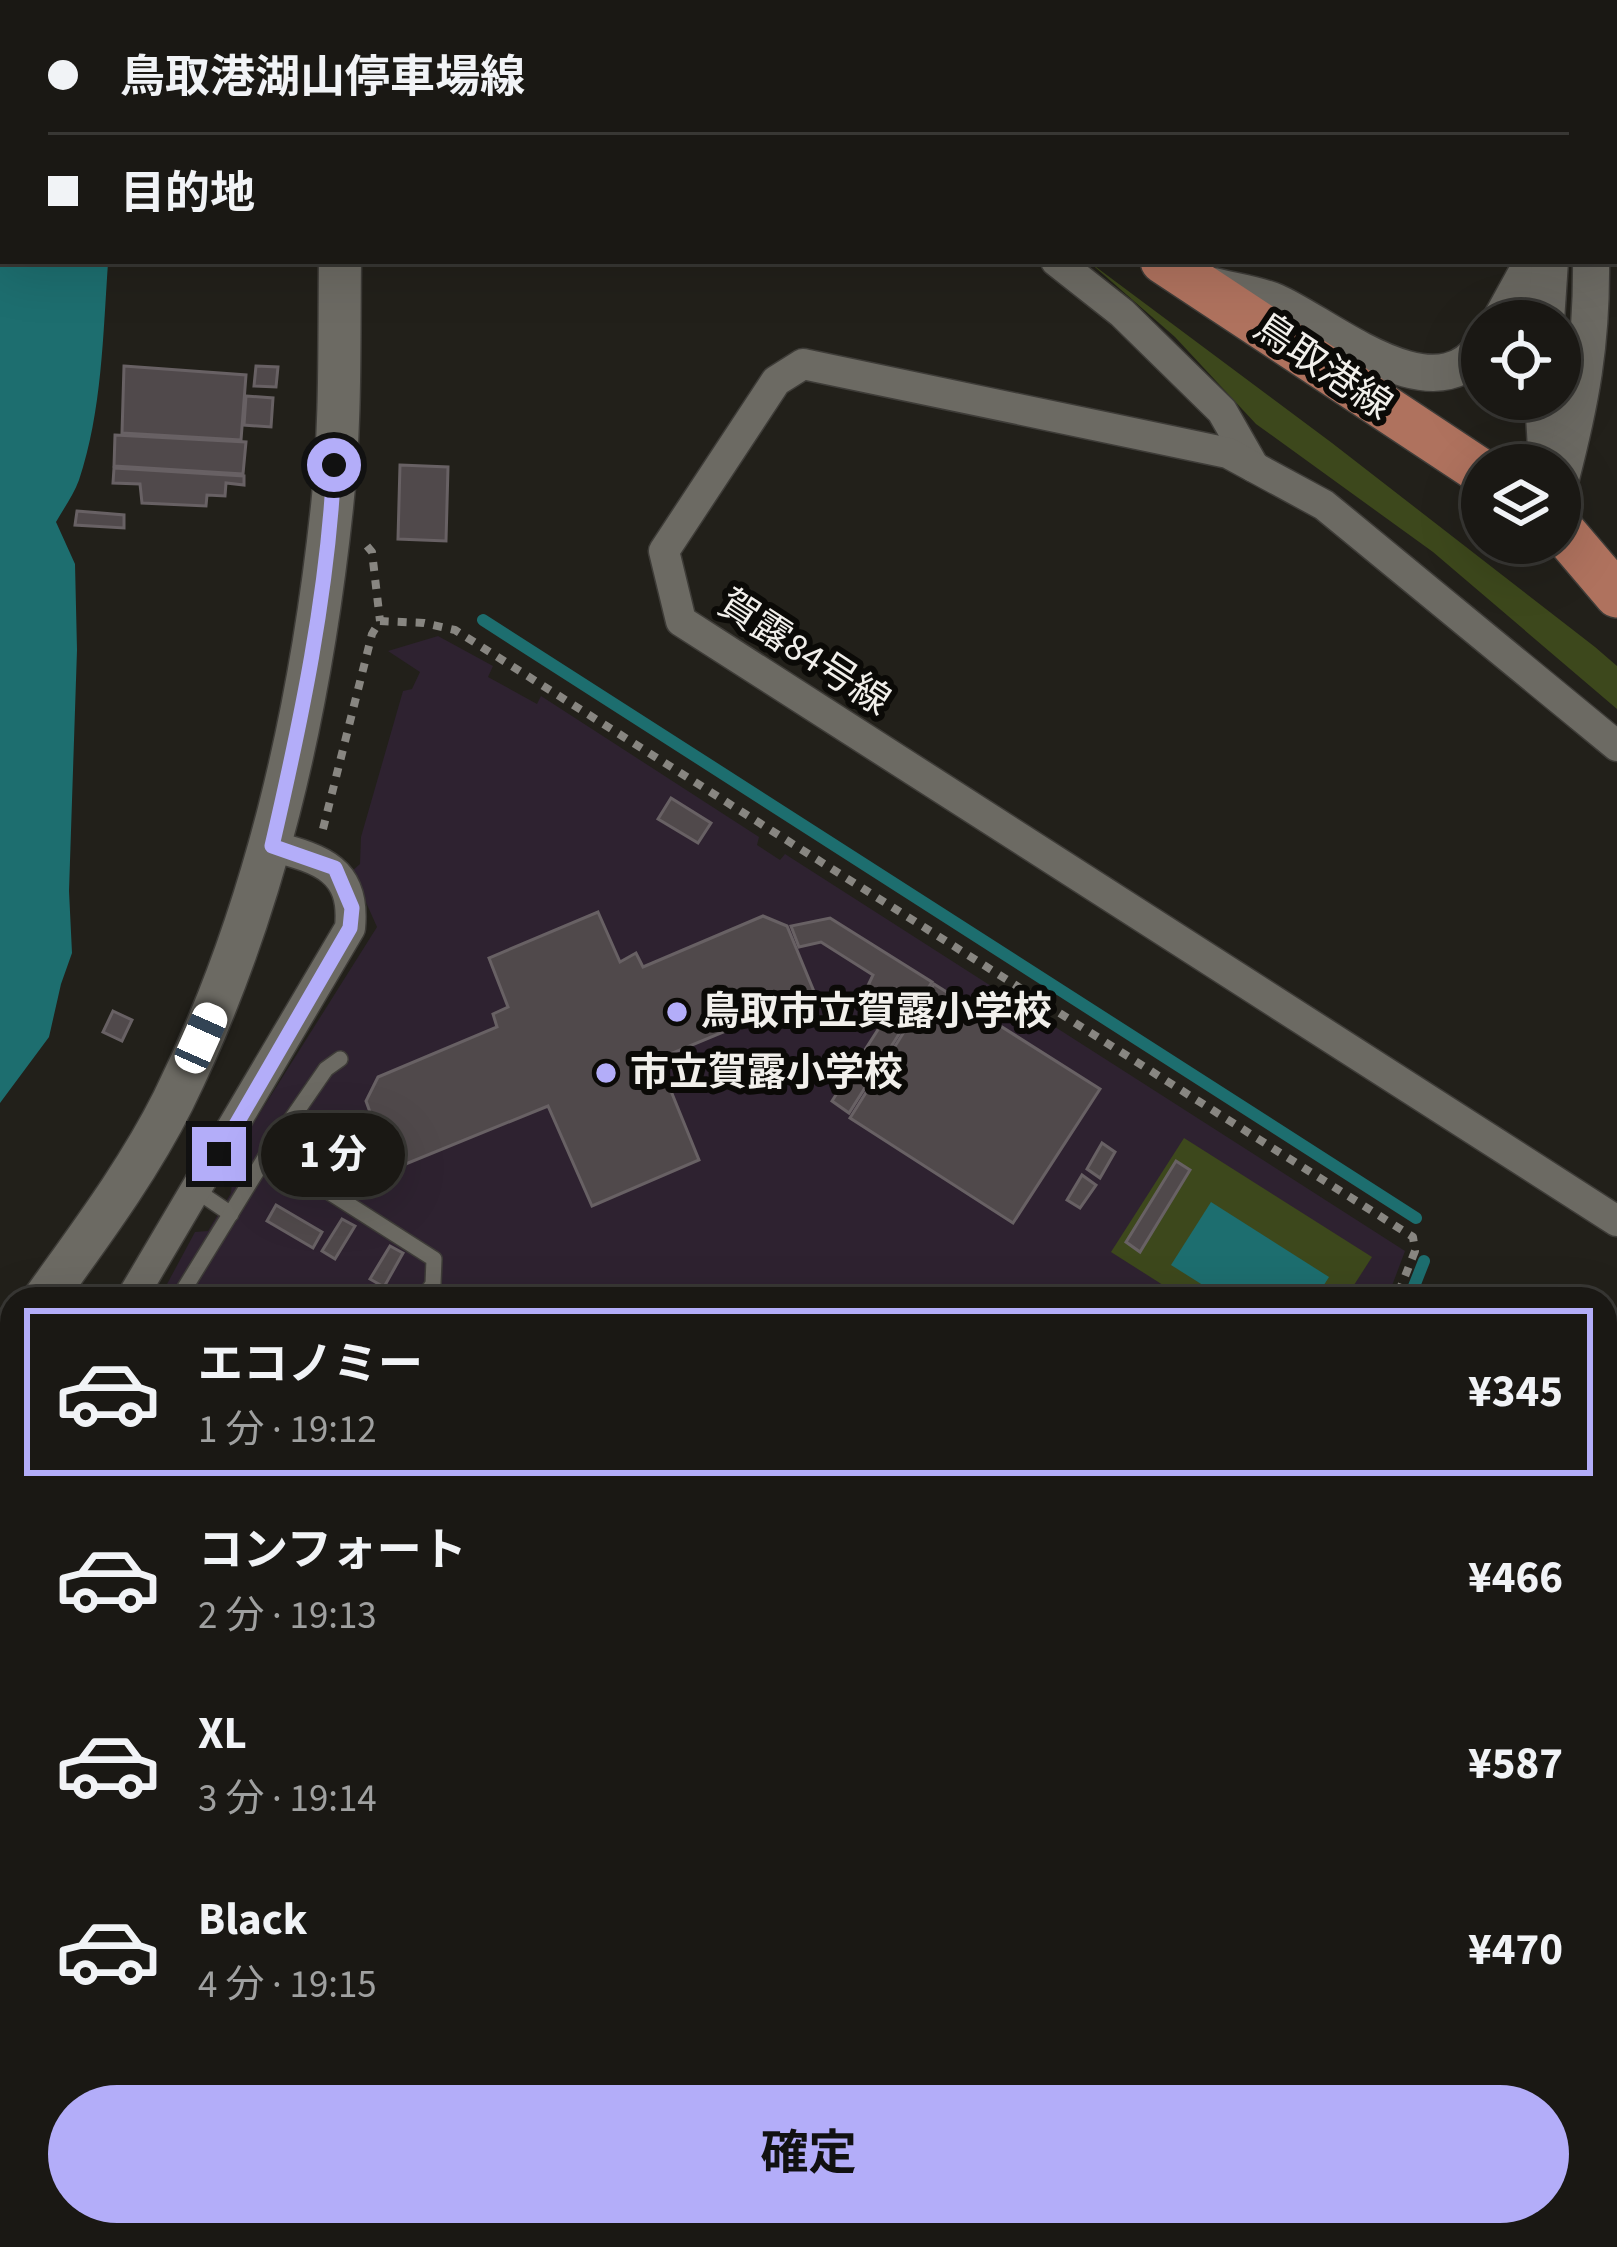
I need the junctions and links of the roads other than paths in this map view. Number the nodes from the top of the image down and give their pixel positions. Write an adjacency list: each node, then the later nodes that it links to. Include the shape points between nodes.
1 (340, 264): 18 (main road, via 332,503 302,715)
2 (1060, 264): 12 (street, via 1208,396)
3 (1531, 264): 7 (street)
4 (1550, 264): 8 (street)
5 (1591, 264): 10 (street, via 1583,394)
6 (1180, 272): 9 (street, via 1274,301 1387,364 1439,375); 11 (main road, 鳥取港線)
7 (1512, 300)
8 (1547, 300)
9 (1461, 363)
10 (1570, 444)
11 (1461, 458)
12 (1254, 467): 17 (street, 賀露84号線, via 1324,505); 25 (street, 賀露84号線, via 1228,453 803,364 776,381 664,551 681,621)
13 (1581, 534): 14 (main road)
14 (1617, 550)
15 (1581, 551): 16 (main road)
16 (1617, 595)
17 (1617, 746)
18 (272, 846): 23 (street, via 335,868 352,908 350,928); 26 (main road, via 230,972 171,1105)
19 (340, 1059): 21 (lane)
20 (364, 1124): 22 (lane)
21 (268, 1154): 22 (lane); 24 (lane)
22 (294, 1170): 29 (lane, via 434,1259)
23 (197, 1191): 24 (lane); 27 (street)
24 (231, 1214): 28 (lane)
25 (1617, 1220)
26 (52, 1287)
27 (138, 1287)
28 (185, 1287)
29 (431, 1287)

